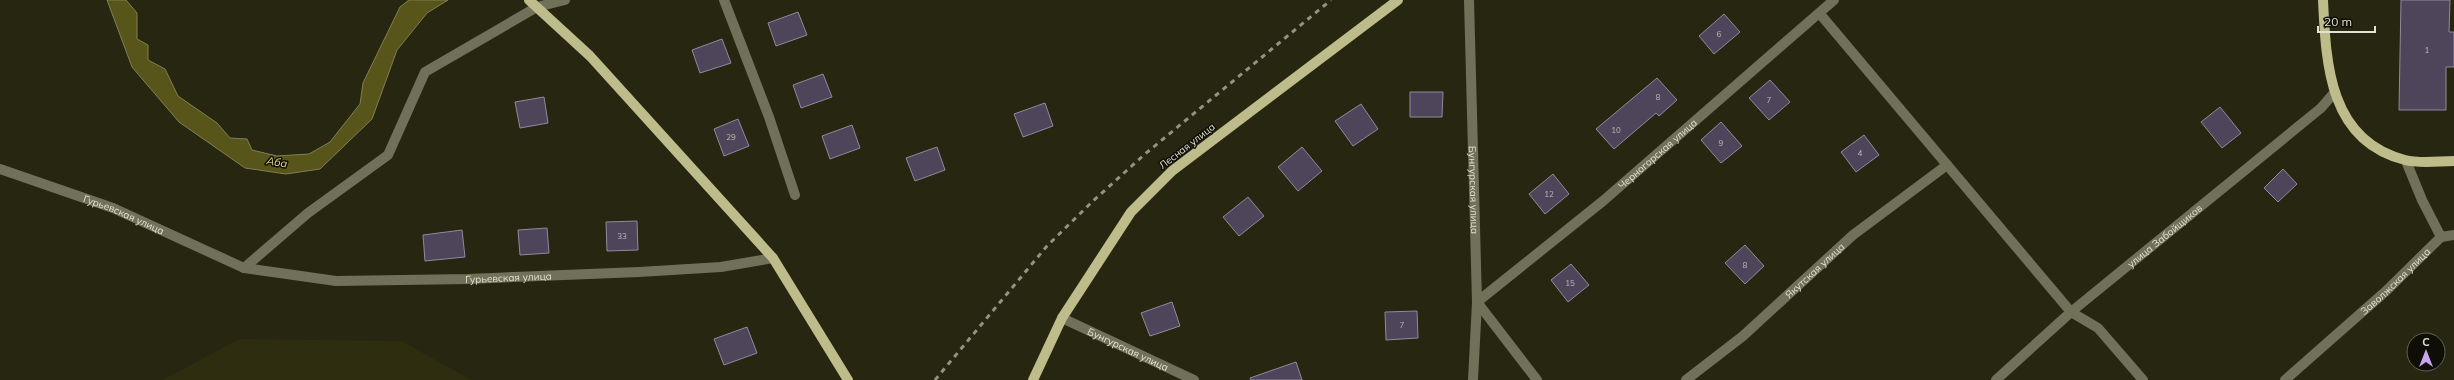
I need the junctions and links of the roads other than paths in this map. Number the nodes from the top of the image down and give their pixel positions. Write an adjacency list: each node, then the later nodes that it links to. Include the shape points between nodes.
1 (529, 0): 8 (main road)
2 (565, 0): 8 (street)
3 (724, 0): 15 (street, via 769,117)
4 (1398, 0): 22 (main road, Лесная улица, via 1172,171 1131,212)
5 (1469, 0): 20 (street, Бунгурская улица)
6 (1834, 0): 9 (street, Черногорская улица)
7 (2323, 0): 10 (main road, via 2326,47)
8 (537, 7): 18 (main road, via 590,56); 19 (street, via 425,72 388,155 308,213)
9 (1820, 14): 13 (street); 20 (street, Черногорская улица, via 1604,201)
10 (2334, 93): 11 (main road, via 2344,115 2360,137 2382,152); 21 (street, улица Забойщиков, via 2322,108)
11 (2406, 160): 12 (main road); 17 (street)
12 (2454, 161)
13 (1947, 165): 21 (street); 28 (street, Якутская улица, via 1853,235 1743,336)
14 (0, 169): 19 (street, Гурьевская улица, via 113,208)
15 (795, 195)
16 (2454, 235): 17 (street)
17 (2441, 237): 31 (street, Заволжская улица, via 2386,291)
18 (773, 258): 19 (street, Гурьевская улица, via 721,267 468,279 336,281); 23 (main road)
19 (244, 268)
20 (1477, 302): 26 (street, Бунгурская улица); 27 (street)
21 (2071, 312): 29 (street, улица Забойщиков); 30 (street, via 2098,328)
22 (1062, 318): 24 (main road, Лесная улица); 25 (street, Бунгурская улица)
23 (848, 380)
24 (1033, 380)
25 (1194, 380)
26 (1474, 380)
27 (1537, 380)
28 (1686, 380)
29 (1996, 380)
30 (2143, 380)
31 (2285, 380)

